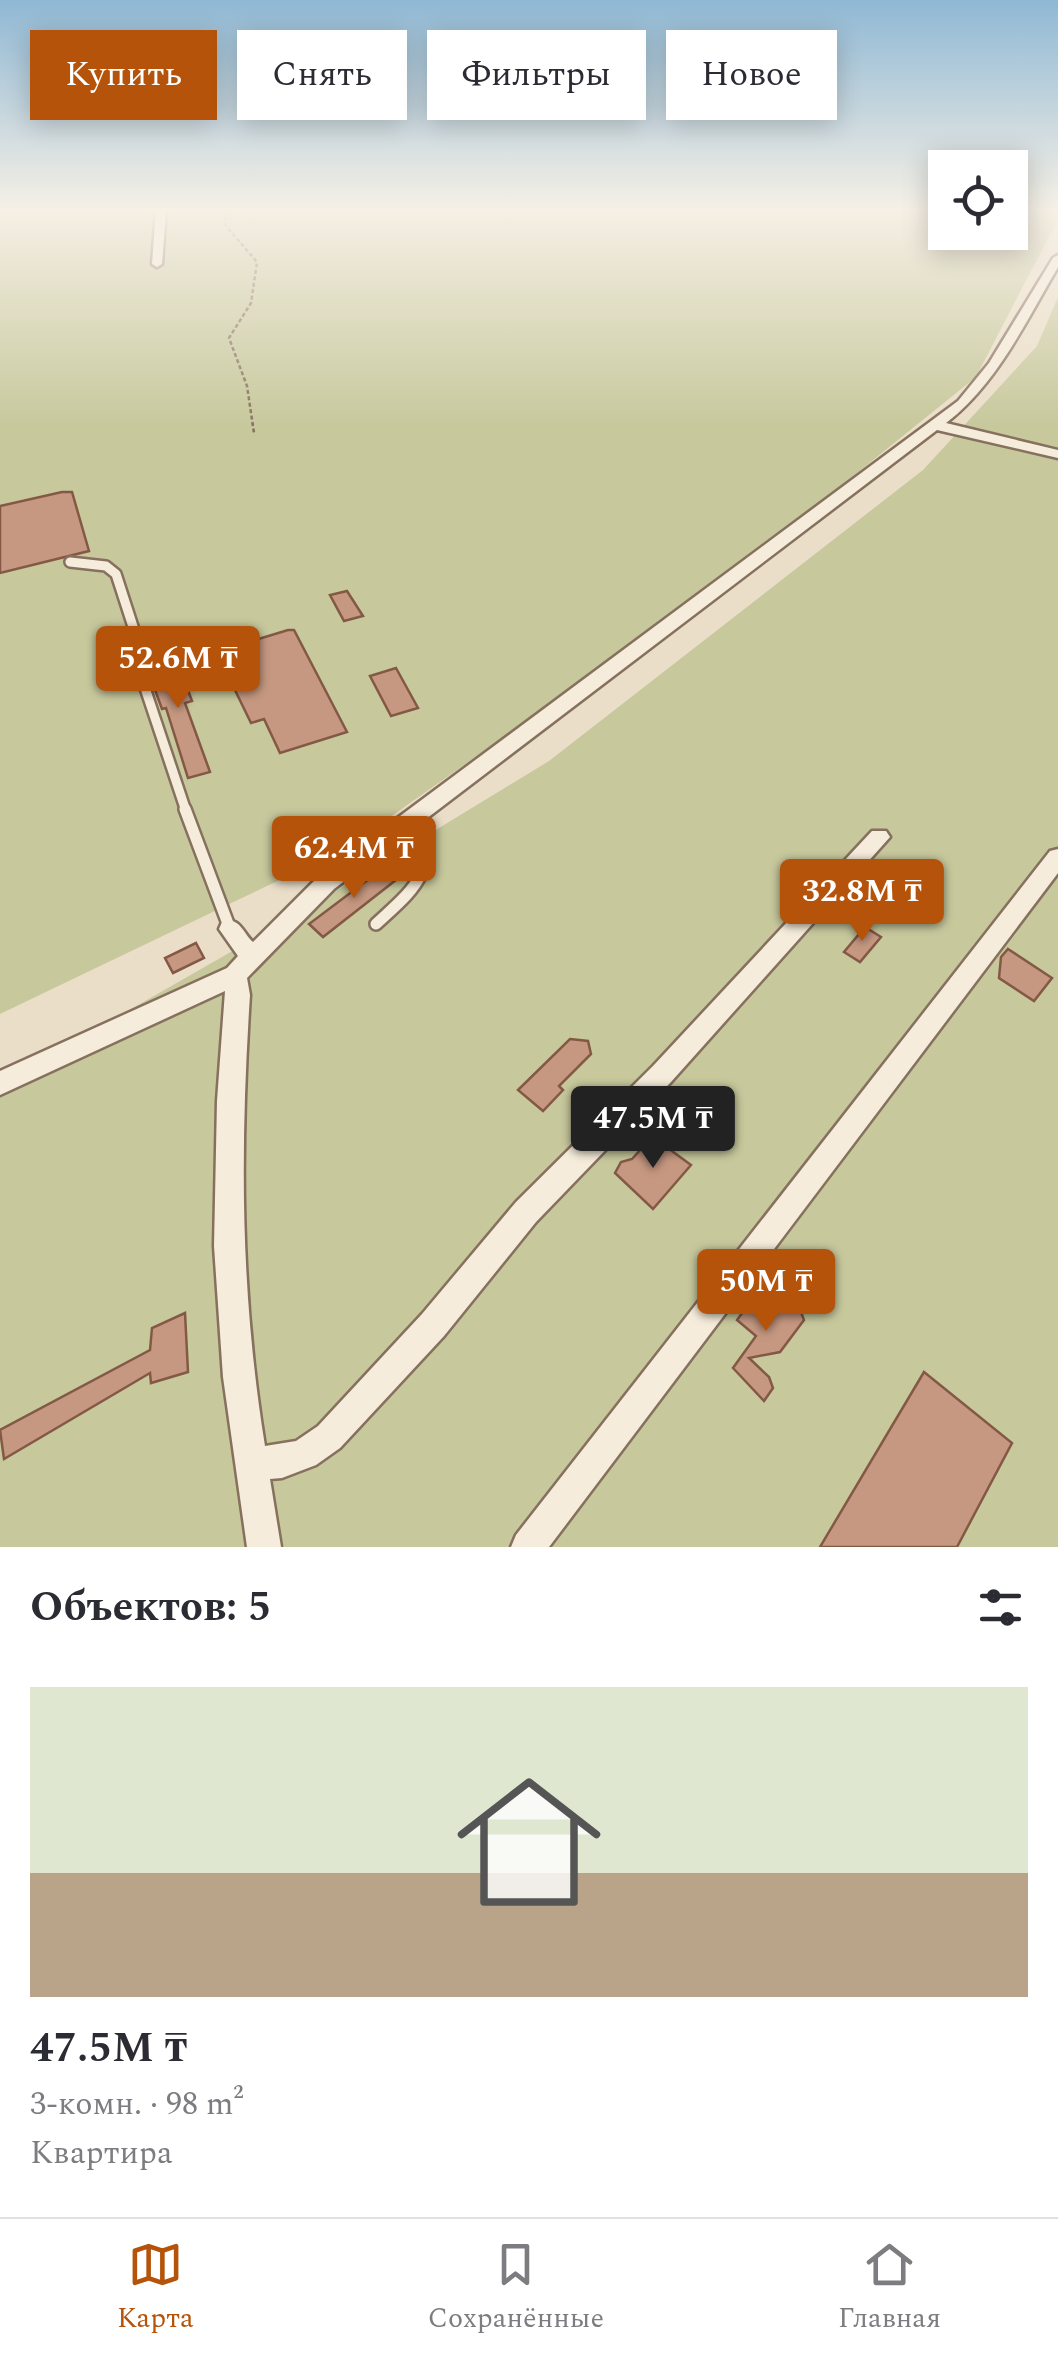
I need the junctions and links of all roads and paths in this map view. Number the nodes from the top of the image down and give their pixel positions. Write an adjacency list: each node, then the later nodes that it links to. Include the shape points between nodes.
1 (254, 282): 4 (path, via 251,303 229,338 247,386)
2 (1043, 282): 3 (street, via 972,396)
3 (938, 424): 5 (street); 7 (street)
4 (254, 433)
5 (1058, 454)
6 (70, 562): 11 (lane, via 106,566 116,574 137,639 139,670)
7 (413, 817): 10 (lane, via 430,848 428,865); 12 (street, via 326,883)
8 (879, 837): 15 (street, via 526,1212 329,1437 282,1462)
9 (1058, 857): 17 (street)
10 (376, 924)
11 (230, 929): 12 (street, via 243,948)
12 (258, 954): 13 (street)
13 (235, 975): 14 (street); 15 (street, via 228,1246)
14 (0, 1083)
15 (250, 1463): 16 (street)
16 (264, 1547)
17 (528, 1547)

